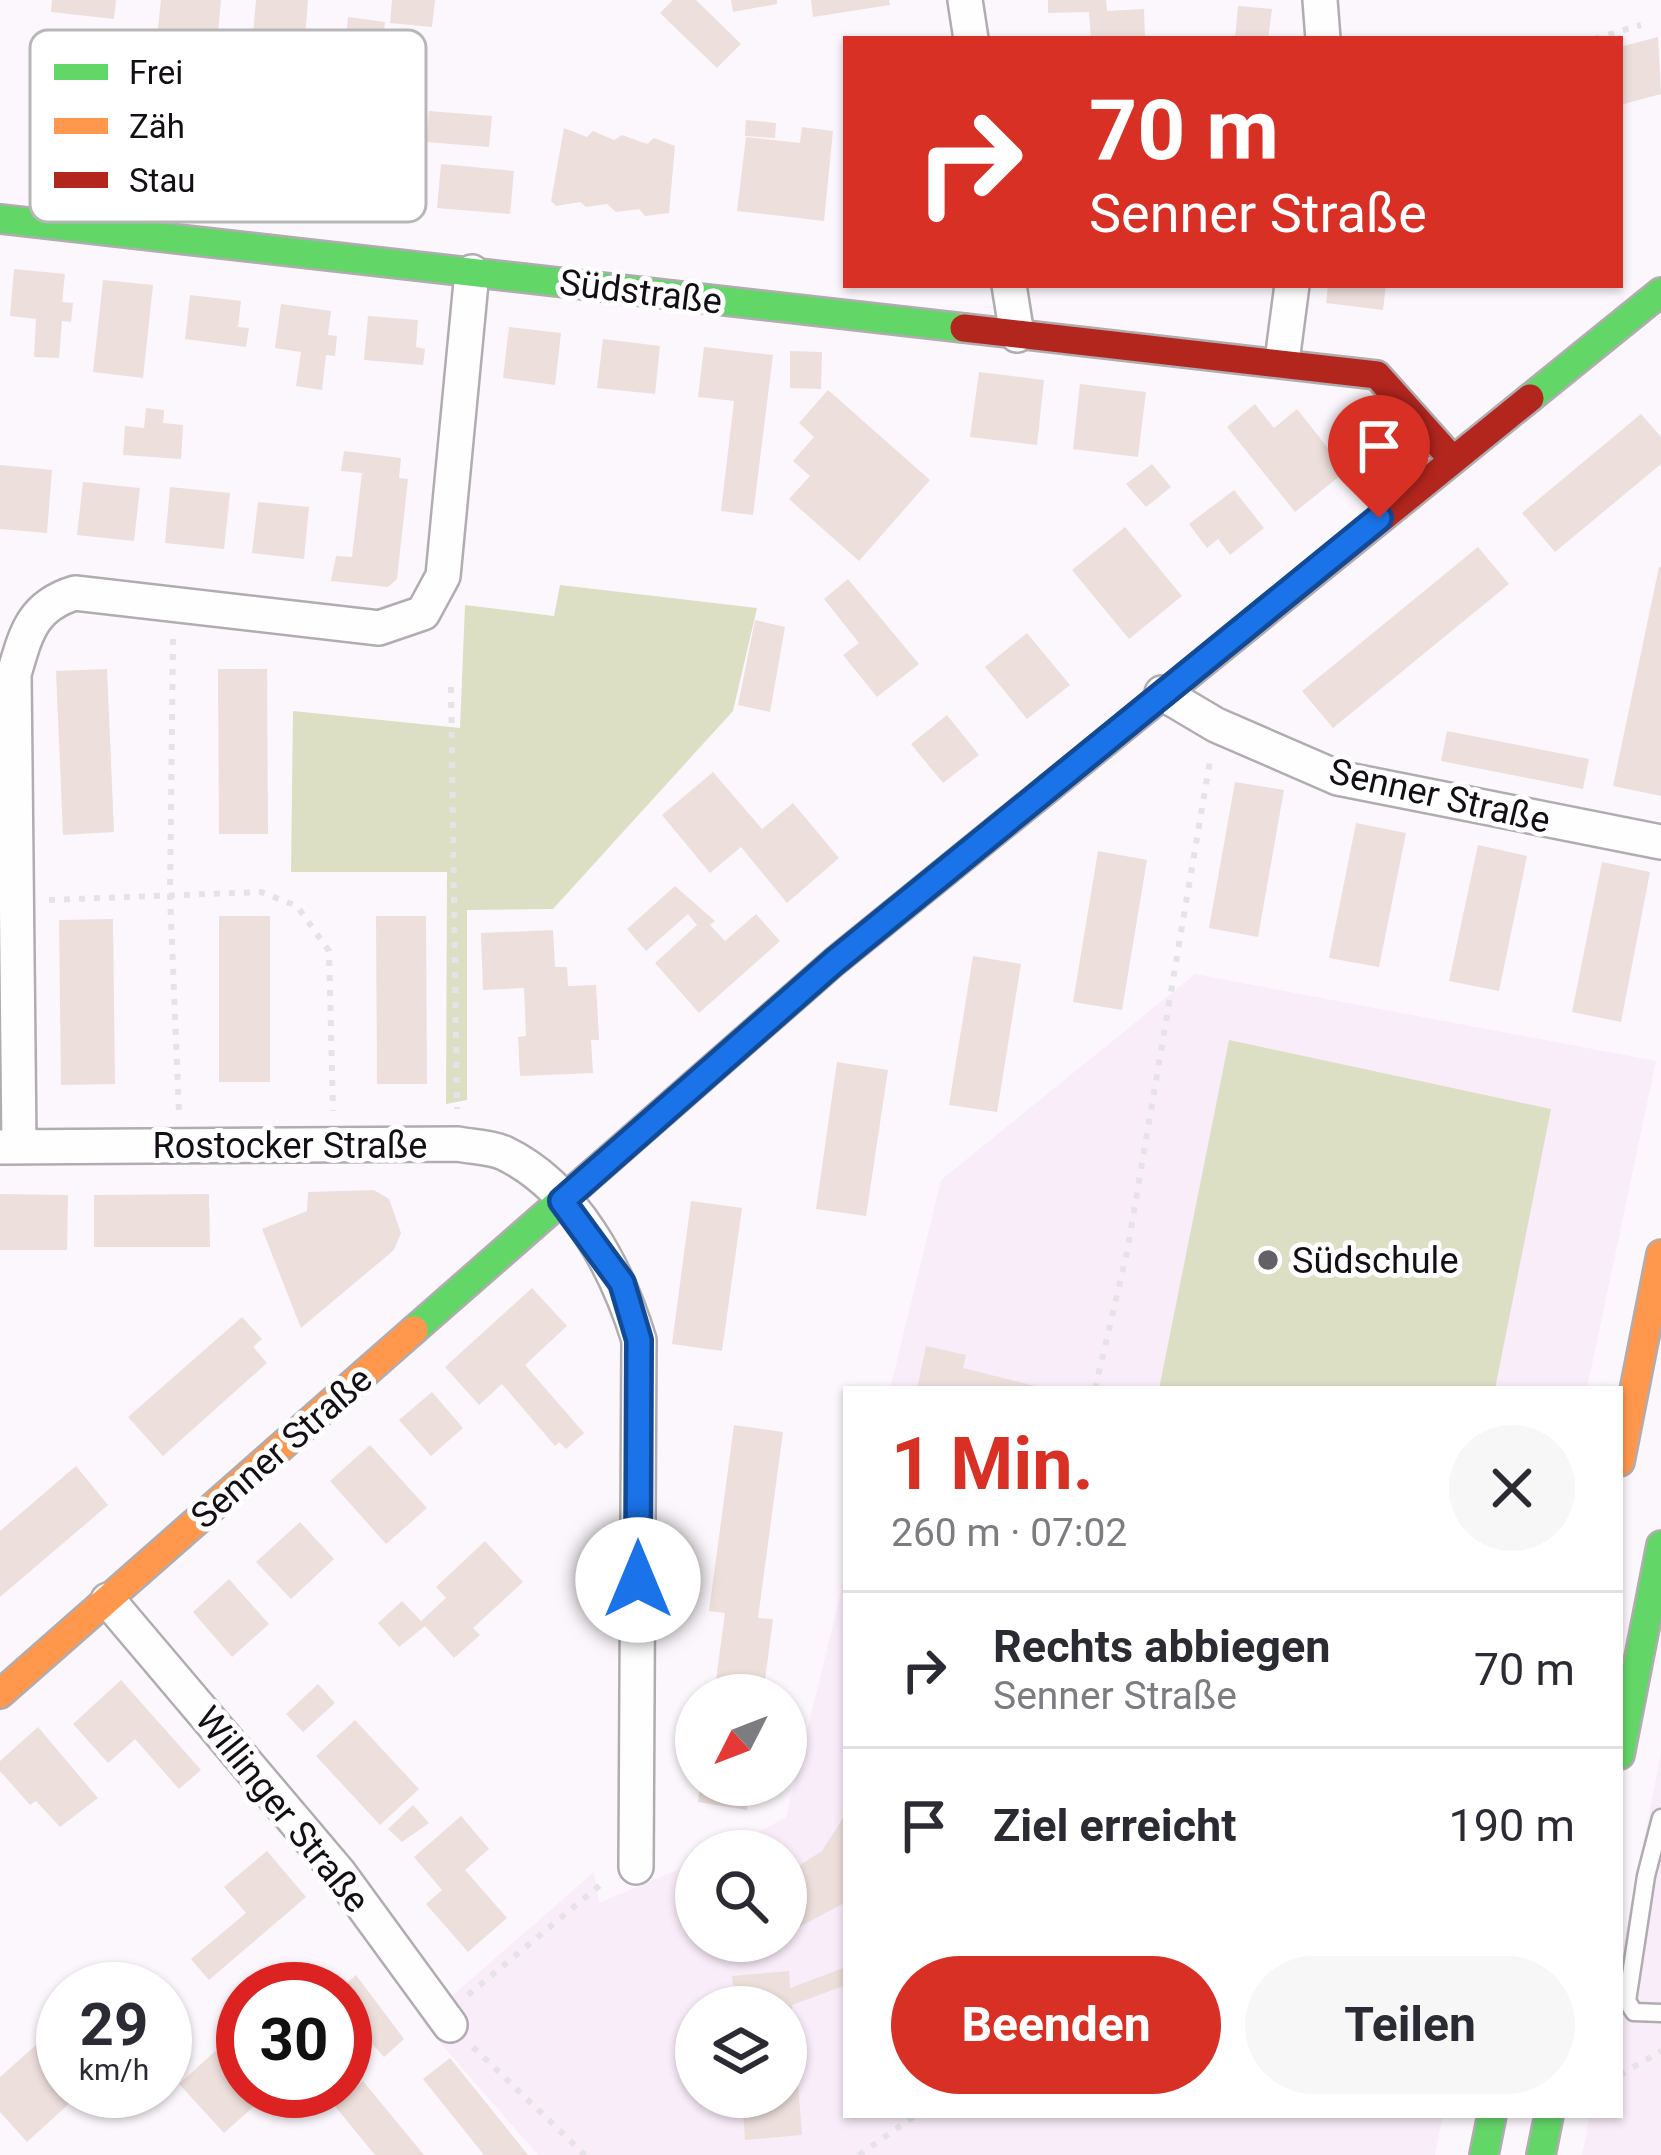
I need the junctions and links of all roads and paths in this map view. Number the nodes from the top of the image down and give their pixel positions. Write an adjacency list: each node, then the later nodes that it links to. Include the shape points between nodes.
1 (965, 0): 4 (street)
2 (1319, 0): 5 (street)
3 (1641, 26): 6 (path)
4 (971, 36)
5 (1323, 36)
6 (1605, 36)
7 (0, 219): 8 (street, Südstraße)
8 (472, 272): 13 (street, Südstraße); 17 (street, via 442,576 423,614 379,628)
9 (1009, 288): 13 (street)
10 (1292, 288): 15 (street)
11 (1661, 292): 14 (street, Senner Straße)
12 (1657, 332): 14 (street)
13 (1017, 335): 15 (street, Südstraße)
14 (1594, 343): 16 (street, Senner Straße)
15 (1282, 361): 16 (street, Südstraße, via 1377,375)
16 (1451, 460): 19 (street, Senner Straße)
17 (173, 604): 22 (path); 23 (street, via 75,593 49,601 29,622 14,674)
18 (451, 687): 25 (path)
19 (1162, 693): 20 (street, Senner Straße); 28 (street, Senner Straße, via 834,962)
20 (1216, 724): 21 (street, Senner Straße, via 1338,778); 30 (path, via 1127,1252)
21 (1661, 842)
22 (170, 895): 23 (path); 24 (path, via 261,892 297,906 329,951); 26 (path)
23 (18, 902): 27 (street)
24 (333, 1144): 25 (street, Rostocker Straße); 26 (street, Rostocker Straße)
25 (458, 1144): 28 (street, Rostocker Straße, via 502,1152)
26 (180, 1145): 27 (street, Rostocker Straße)
27 (10, 1147)
28 (562, 1201): 33 (street, Senner Straße); 37 (street, via 622,1283 639,1340)
29 (1661, 1254): 31 (street)
30 (1096, 1386)
31 (1623, 1447)
32 (1661, 1544): 35 (street)
33 (108, 1600): 34 (street, Senner Straße); 39 (street, Willinger Straße, via 339,1873)
34 (2, 1688)
35 (1623, 1740)
36 (1661, 1818): 38 (lane, via 1627,2001 1634,2012)
37 (636, 1868): 39 (path, via 595,1886 469,1993)
38 (1661, 2013)
39 (450, 2025): 45 (path)
40 (1661, 2051): 41 (path)
41 (1623, 2073)
42 (912, 2118): 46 (path)
43 (1491, 2118): 47 (street)
44 (1548, 2118): 48 (street)
45 (585, 2155)
46 (859, 2155)
47 (1484, 2155)
48 (1541, 2155)

